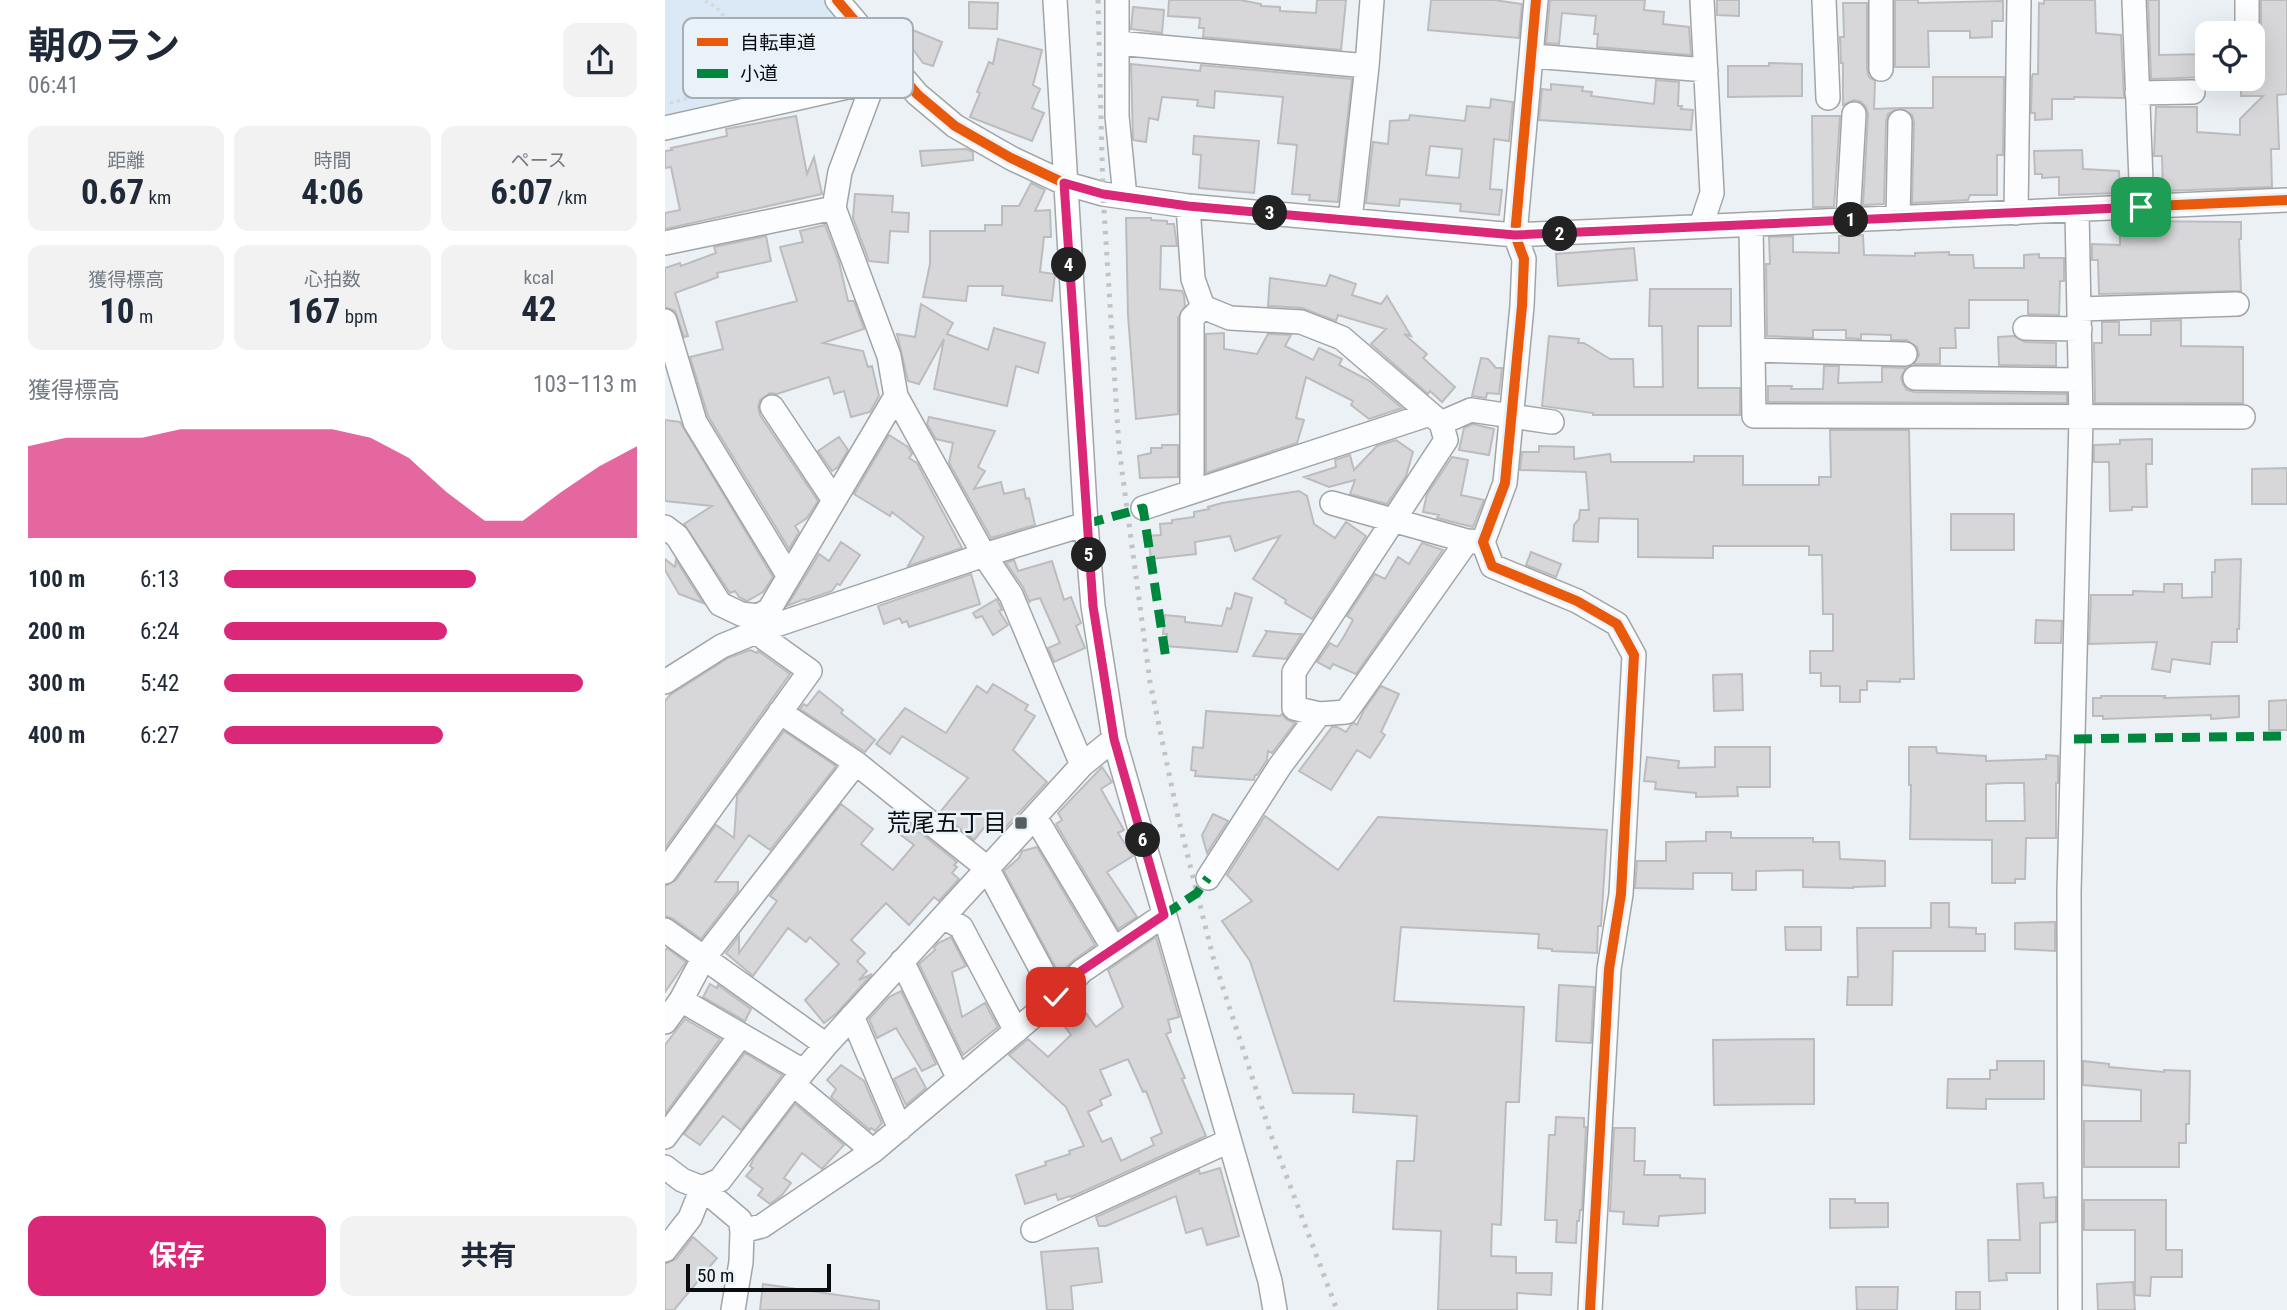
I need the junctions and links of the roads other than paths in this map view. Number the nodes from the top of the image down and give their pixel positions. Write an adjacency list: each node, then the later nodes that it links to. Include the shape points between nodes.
1 (837, 0): 12 (street)
2 (1055, 0): 28 (street)
3 (1117, 0): 14 (street)
4 (1372, 0): 16 (street)
5 (1537, 0): 15 (street)
6 (1702, 0): 18 (street)
7 (1824, 0): 24 (street)
8 (1881, 0): 17 (street)
9 (2019, 0): 35 (street)
10 (2134, 0): 21 (street)
11 (2247, 0): 13 (street)
12 (852, 18)
13 (2247, 21)
14 (1117, 43): 16 (street); 29 (street, via 1117,116)
15 (1533, 56): 18 (street); 41 (street)
16 (1367, 66): 37 (street)
17 (1881, 69)
18 (1706, 70): 40 (street, via 1712,192)
19 (913, 89): 28 (street, via 955,126)
20 (2193, 92): 21 (street)
21 (2137, 93): 32 (street)
22 (798, 98): 27 (street)
23 (868, 98): 33 (street, via 840,172)
24 (1828, 98)
25 (1854, 114): 38 (street)
26 (1900, 122): 36 (street)
27 (665, 128)
28 (1064, 183): 29 (street); 64 (street)
29 (1125, 197): 31 (street)
30 (2287, 200): 32 (street)
31 (1188, 206): 37 (street); 44 (street, via 1193,279)
32 (2141, 207): 34 (street)
33 (834, 208): 42 (street); 52 (street, via 889,356)
34 (2077, 210): 35 (street); 45 (street)
35 (2016, 213): 36 (street)
36 (1898, 218): 38 (street)
37 (1350, 220): 41 (street)
38 (1848, 220): 39 (street)
39 (1751, 224): 40 (street); 48 (street)
40 (1701, 226): 41 (street)
41 (1515, 235): 54 (street, via 1524,259)
42 (665, 243)
43 (2237, 304): 45 (street)
44 (1203, 307): 56 (street, via 1230,318 1301,321 1342,338); 59 (street, via 1192,318)
45 (2080, 319): 47 (street); 51 (street)
46 (665, 321): 68 (street, via 695,422)
47 (2025, 328)
48 (1753, 350): 49 (street); 57 (street, via 1754,416)
49 (1905, 354)
50 (1915, 378): 51 (street)
51 (2080, 380): 57 (street)
52 (896, 396): 60 (street); 67 (street)
53 (772, 407): 60 (street)
54 (1510, 417): 56 (street, via 1471,410); 58 (street); 66 (street, via 1505,483)
55 (2243, 418): 57 (street)
56 (1435, 419): 59 (street); 63 (street, via 1446,440)
57 (2081, 419): 107 (street, via 2070,892)
58 (1552, 422)
59 (1192, 490): 62 (street)
60 (834, 500): 68 (street)
61 (1332, 503): 63 (street)
62 (1143, 508)
63 (1394, 521): 66 (street); 72 (street, via 1294,672 1294,708)
64 (1086, 524): 67 (street); 73 (street, via 1093,606)
65 (665, 527): 69 (street, via 677,536 720,604)
66 (1475, 542): 72 (street, via 1346,712); 106 (street, via 1492,566 1577,601 1617,624 1634,655 1621,894 1609,969)
67 (984, 555): 69 (street); 75 (street, via 1011,595)
68 (788, 575): 69 (street)
69 (760, 623): 70 (street); 71 (street, via 764,638 810,671)
70 (665, 682)
71 (780, 712): 74 (street); 78 (street)
72 (1319, 714): 79 (street)
73 (1114, 739): 75 (street); 80 (street)
74 (856, 763): 77 (street); 84 (street)
75 (1082, 765): 76 (street)
76 (1035, 817): 77 (street); 83 (street)
77 (987, 868): 81 (street); 86 (street)
78 (665, 872)
79 (1208, 878)
80 (1164, 915): 83 (street); 97 (street)
81 (943, 917): 85 (street); 90 (street, via 961,927)
82 (665, 930): 84 (street)
83 (1114, 949): 86 (street, via 1081,971)
84 (703, 959): 87 (street); 92 (street)
85 (902, 961): 88 (street); 94 (street)
86 (1056, 997): 90 (street)
87 (681, 1000): 89 (street); 91 (street)
88 (852, 1016): 92 (street); 95 (street)
89 (665, 1022)
90 (1016, 1031): 94 (street)
91 (741, 1035): 93 (street); 96 (street)
92 (825, 1045): 93 (street)
93 (798, 1077): 98 (street); 100 (street, via 720,1180)
94 (959, 1079): 95 (street)
95 (900, 1129): 98 (street)
96 (665, 1137)
97 (1229, 1141): 101 (street); 105 (street)
98 (873, 1152): 102 (street, via 762,1226)
99 (665, 1167): 100 (street)
100 (702, 1188): 102 (street, via 740,1220); 103 (street, via 690,1218)
101 (1033, 1230)
102 (742, 1231): 104 (street)
103 (665, 1250)
104 (733, 1310)
105 (1275, 1310)
106 (1590, 1310)
107 (2070, 1310)

